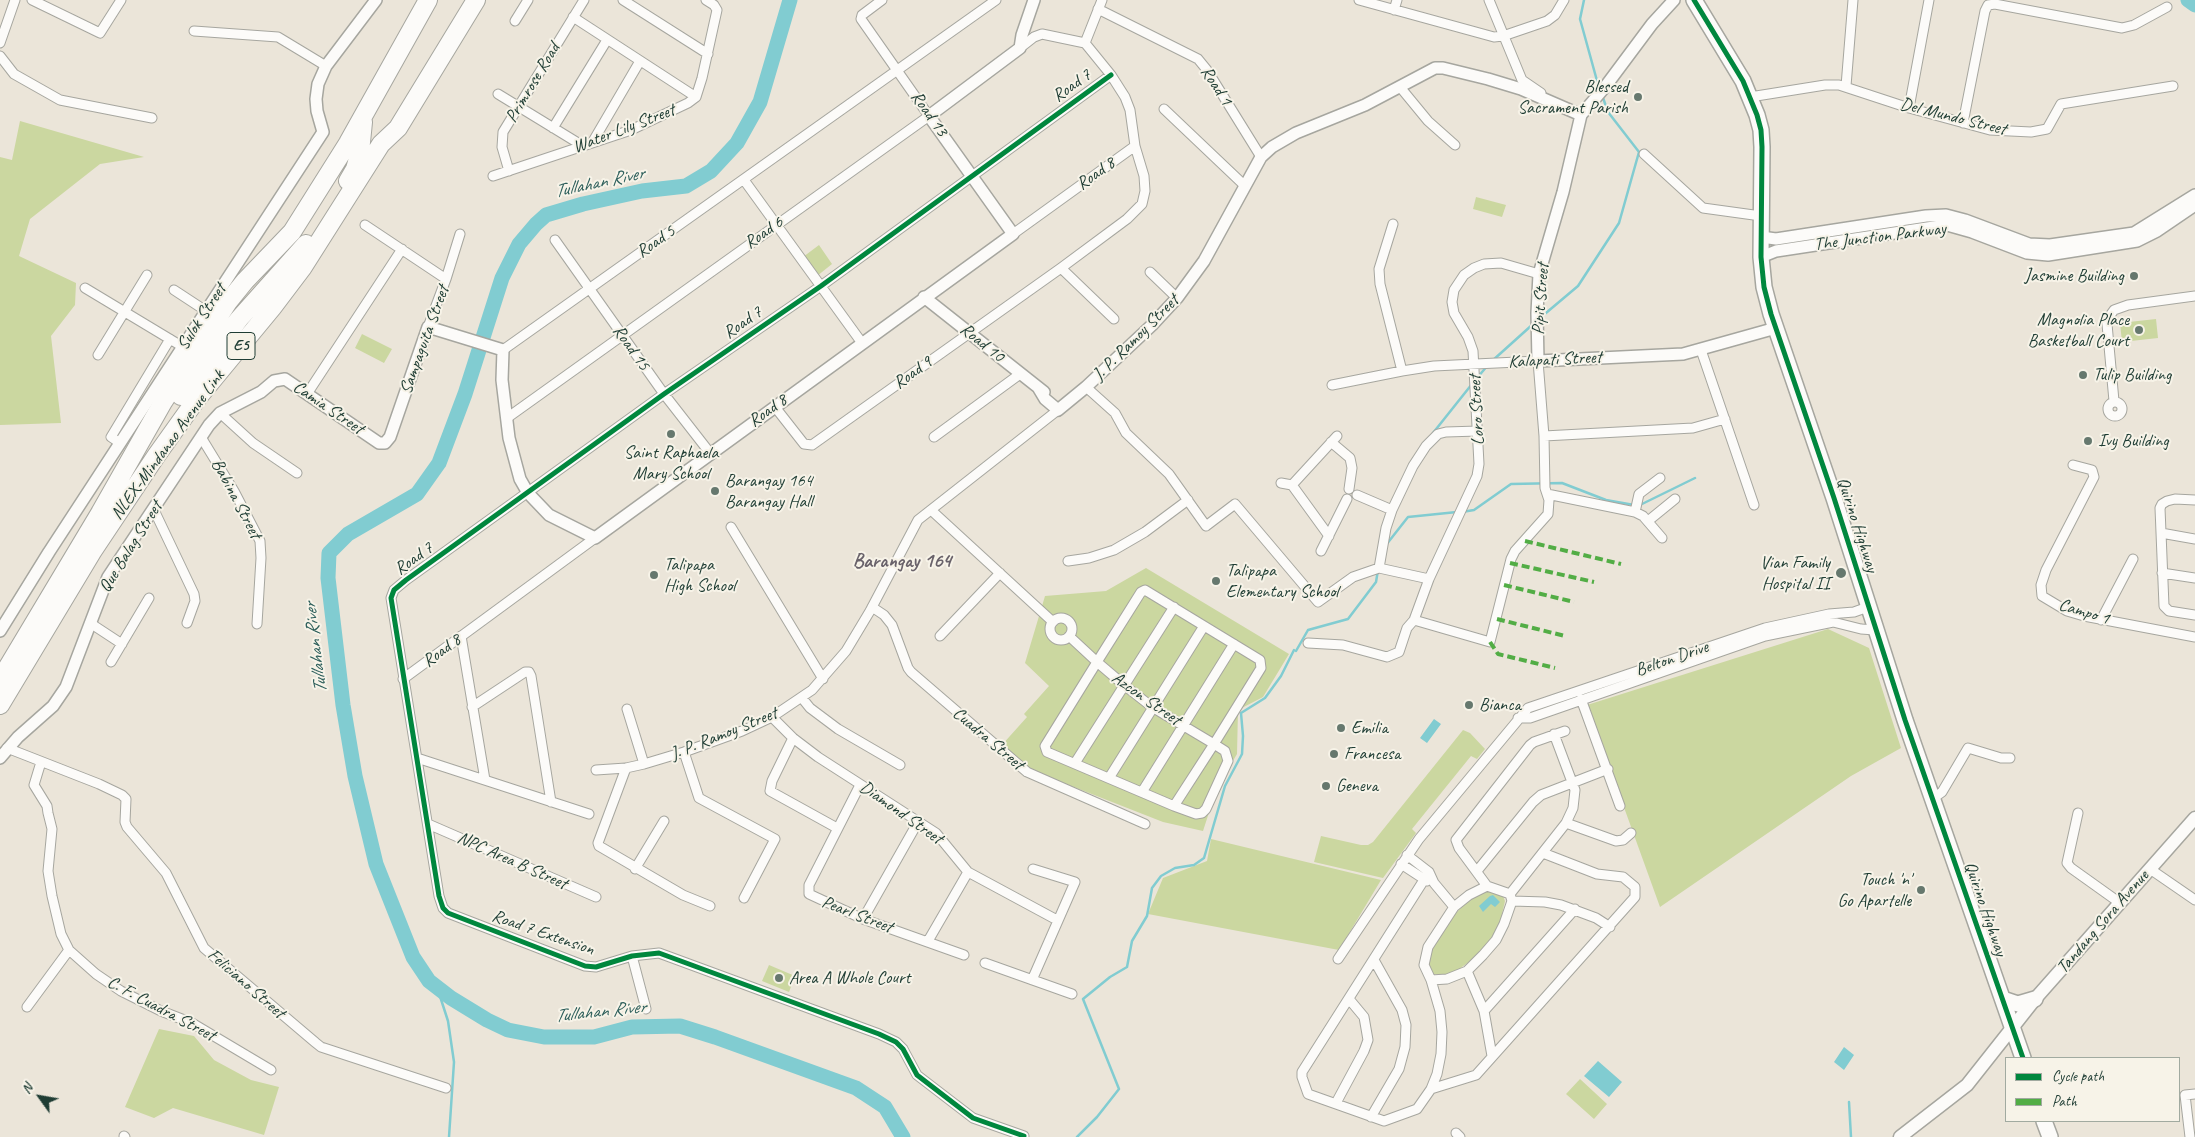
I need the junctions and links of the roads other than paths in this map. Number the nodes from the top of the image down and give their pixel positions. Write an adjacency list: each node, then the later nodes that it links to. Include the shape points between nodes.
1 (15, 0): 30 (street)
2 (32, 0): 3 (street, via 100,33)
3 (121, 0)
4 (376, 0): 36 (street, Sulok Street)
5 (428, 0): 50 (highway, NLEX-Mindanao Avenue Link)
6 (476, 0): 192 (highway, NLEX-Mindanao Avenue Link / E5, via 398,128 381,144 303,266 196,400 156,456 92,552)
7 (528, 0): 26 (street)
8 (584, 0): 25 (street, Primrose Road)
9 (623, 0): 33 (street)
10 (706, 0): 33 (street, Water Lily Street, via 717,10)
11 (882, 0): 37 (street, Road 13, via 862,15 861,20)
12 (996, 0): 37 (street, Road 5)
13 (1034, 0): 32 (street)
14 (1359, 0): 24 (street)
15 (1397, 0): 24 (street)
16 (1490, 0): 28 (street)
17 (1564, 0): 28 (street, via 1547,21)
18 (1674, 0): 49 (street)
19 (1694, 0): 44 (main road, Quirino Highway, via 1744,81)
20 (1853, 0): 39 (street)
21 (1930, 0): 47 (street)
22 (1100, 4): 31 (street); 60 (street, Road 1, via 1198,59)
23 (2167, 7): 53 (street, via 2122,28 1990,4)
24 (1394, 10): 28 (street, via 1494,37)
25 (573, 18): 29 (street); 46 (street, Primrose Road)
26 (515, 21)
27 (194, 32): 36 (street, via 278,36)
28 (1503, 36): 45 (street, via 1522,80)
29 (607, 40): 35 (street); 54 (street)
30 (0, 43)
31 (1085, 43): 32 (street, via 1042,34); 38 (street, Road 9)
32 (1020, 48): 51 (street, Road 6)
33 (708, 54): 43 (street, Water Lily Street)
34 (0, 56): 52 (street, via 14,74 60,100)
35 (640, 61): 43 (street); 55 (street)
36 (326, 66): 93 (street, Sulok Street, via 316,99 323,132)
37 (898, 71): 51 (street, Road 13); 64 (street, Road 5)
38 (1111, 75): 58 (street, Road 9, via 1130,110); 63 (street, Road 7)
39 (1846, 86): 44 (street, Del Mundo Street, via 1825,85); 47 (street, Del Mundo Street)
40 (2173, 86): 53 (street, Del Mundo Street, via 2061,104 2047,129 2031,132 1990,130)
41 (1400, 87): 45 (street, J. P. Ramoy Street, via 1429,71 1443,68 1520,89); 56 (street, via 1428,121); 60 (street, J. P. Ramoy Street, via 1284,138)
42 (498, 94): 46 (street)
43 (696, 96): 55 (street, Water Lily Street, via 631,130)
44 (1750, 97): 68 (main road, Quirino Highway, via 1761,130)
45 (1549, 101): 49 (street, J. P. Ramoy Street)
46 (517, 106): 54 (street); 61 (street, Primrose Road, via 501,140)
47 (1909, 108): 53 (street, Del Mundo Street)
48 (1164, 109): 65 (street)
49 (1581, 115): 82 (street, Pipit Street)
50 (363, 116): 142 (highway, NLEX-Mindanao Avenue Link / E5, via 292,232 228,302 163,402); 142 (highway, NLEX-Mindanao Avenue Link / E5, via 355,169 307,244 270,282 203,366)
51 (930, 116): 63 (street, Road 13); 69 (street, Road 6)
52 (152, 118)
53 (1962, 123)
54 (553, 128): 57 (street)
55 (592, 143): 57 (street, Water Lily Street)
56 (1455, 145)
57 (582, 146): 61 (street, Water Lily Street)
58 (1135, 146): 74 (street, Road 8); 80 (street, Road 9, via 1144,176 1142,204 1127,220)
59 (1644, 154): 68 (street, via 1703,208)
60 (1261, 157): 65 (street, J. P. Ramoy Street)
61 (509, 170): 62 (street, Water Lily Street)
62 (493, 176)
63 (972, 176): 74 (street, Road 13); 85 (street, Road 7)
64 (744, 180): 69 (street); 87 (street, Road 5)
65 (1244, 185): 91 (street, J. P. Ramoy Street, via 1204,261)
66 (2195, 195): 72 (street, The Junction Parkway)
67 (2195, 205): 72 (street, The Junction Parkway)
68 (1762, 216): 75 (main road, Quirino Highway)
69 (776, 224): 85 (street); 98 (street, Road 6)
70 (1393, 224): 107 (street, via 1379,269)
71 (365, 226): 77 (street)
72 (2154, 227): 78 (street, The Junction Parkway, via 2136,241 2048,255)
73 (460, 234): 84 (street, Sampaguita Street)
74 (1013, 234): 90 (street, Road 8)
75 (1761, 237): 78 (street, The Junction Parkway, via 1776,239 1946,215 1975,223); 79 (main road, Quirino Highway)
76 (555, 240): 87 (street, Road 15)
77 (402, 248): 84 (street); 111 (street)
78 (2028, 248): 79 (street, The Junction Parkway, via 1947,225 1776,251)
79 (1761, 257): 96 (main road, Quirino Highway, via 1767,300)
80 (1061, 268): 94 (street); 97 (street, Road 9)
81 (1150, 272): 91 (street)
82 (1540, 274): 105 (street, Pipit Street); 106 (street, Loro Street, via 1507,264 1489,263 1474,268 1461,279 1452,296 1452,307 1471,344)
83 (148, 275): 92 (street)
84 (446, 279): 95 (street, Sampaguita Street)
85 (821, 286): 100 (street); 112 (street, Road 7)
86 (85, 288): 92 (street)
87 (589, 289): 98 (street, Road 15); 102 (street, Road 5)
88 (174, 290): 93 (street)
89 (2195, 296): 113 (street, via 2128,305 2114,310 2109,316)
90 (924, 297): 97 (street, Road 10); 100 (street, Road 8)
91 (1177, 298): 110 (street, J. P. Ramoy Street)
92 (125, 311): 99 (street); 104 (street)
93 (206, 311): 101 (street, Sulok Street)
94 (1114, 319)
95 (428, 327): 102 (street); 124 (street, Sampaguita Street)
96 (1776, 328): 103 (street, Kalapati Street); 162 (main road, Quirino Highway)
97 (969, 333): 108 (street, Road 10); 114 (street, Road 9, via 812,445 804,444)
98 (622, 334): 112 (street, Road 15); 117 (street, Road 6)
99 (170, 338): 101 (street); 123 (street, via 111,437)
100 (862, 343): 114 (street, Road 8)
101 (183, 347): 123 (street, Sulok Street)
102 (503, 350): 117 (street, via 502,380)
103 (1701, 350): 105 (street, Kalapati Street, via 1683,354); 118 (street)
104 (98, 355)
105 (1538, 361): 106 (street, Kalapati Street); 121 (street, Pipit Street)
106 (1474, 364): 107 (street, Kalapati Street); 119 (street, Loro Street)
107 (1402, 371): 109 (street, Kalapati Street)
108 (1020, 374): 115 (street, Road 10, via 1039,389 1044,399); 122 (street)
109 (1332, 385)
110 (1086, 387): 115 (street, J. P. Ramoy Street); 135 (street, via 1115,413 1126,433 1169,474)
111 (307, 394): 116 (street, Camia Street, via 280,379); 124 (street, Camia Street)
112 (664, 394): 125 (street, Road 15); 132 (street, Road 7)
113 (2114, 402)
114 (774, 407): 125 (street, Road 8)
115 (1060, 408): 139 (street, J. P. Ramoy Street)
116 (220, 413): 120 (street, Que Balag Street); 127 (street, via 253,443)
117 (507, 418): 132 (street, via 513,456)
118 (1725, 420): 121 (street, via 1693,428); 137 (street)
119 (1478, 431): 140 (street, via 1446,432 1432,439 1413,466); 157 (street, Loro Street, via 1477,476)
120 (201, 436): 138 (street, Que Balag Street); 171 (street, Babina Street, via 260,541)
121 (1544, 436): 131 (street, Pipit Street)
122 (934, 437)
123 (120, 443): 175 (street, Sulok Street)
124 (385, 444)
125 (710, 453): 147 (street, Road 8)
126 (2073, 465): 167 (street, Campo 1, via 2092,470 2094,477 2046,570 2040,591 2042,596 2067,611)
127 (296, 473)
128 (1660, 478): 141 (street, via 1639,494)
129 (1281, 483): 130 (street)
130 (1292, 485): 133 (street, via 1334,439 1350,458); 146 (street)
131 (1546, 491): 141 (street); 166 (street, Pipit Street, via 1549,500 1546,518 1515,551 1510,562 1490,642)
132 (528, 494): 147 (street, via 549,515); 158 (street, Road 7)
133 (1352, 495): 140 (street); 146 (street)
134 (1675, 499): 143 (street)
135 (1188, 500): 152 (street, via 1114,550); 153 (street, via 1206,526 1235,504 1318,602 1353,577)
136 (2195, 500): 145 (street, via 2175,499 2162,504)
137 (1754, 505)
138 (154, 510): 169 (street, Que Balag Street, via 108,577); 170 (street, via 194,594 195,602)
139 (931, 510): 154 (street, Azcon Street); 160 (street, J. P. Ramoy Street, via 914,526)
140 (1391, 512): 153 (street)
141 (1634, 512): 143 (street)
142 (100, 513): 188 (highway, NLEX-Mindanao Avenue Link / E5)
143 (1648, 521): 148 (street)
144 (731, 527): 187 (street)
145 (2162, 533): 149 (street); 155 (street)
146 (1329, 536): 150 (street)
147 (595, 538): 176 (street, Road 8)
148 (1662, 538)
149 (2195, 539)
150 (1321, 551)
151 (2133, 559): 167 (street)
152 (1068, 561)
153 (1380, 568): 157 (street)
154 (1000, 573): 168 (street, Azcon Street); 177 (street)
155 (2162, 573): 156 (street); 164 (street, via 2165,610)
156 (2195, 578)
157 (1429, 579): 166 (street, Loro Street)
158 (392, 593): 186 (street, Road 7 Extension)
159 (149, 598): 182 (street)
160 (872, 607): 187 (street, J. P. Ramoy Street, via 846,652); 230 (street, Cuadra Street, via 892,625 911,672 1027,772)
161 (1174, 607): 172 (street); 185 (street, via 1150,592 1141,592); 189 (street)
162 (1868, 607): 163 (street, Belton Drive); 174 (main road, Quirino Highway)
163 (1848, 613): 165 (street, Belton Drive); 173 (street)
164 (2195, 616)
165 (1832, 618): 173 (street, Belton Drive); 180 (street, Belton Drive)
166 (1414, 620): 181 (street, Loro Street, via 1409,624 1399,652 1387,657 1348,646)
167 (2101, 620): 179 (street, Campo 1)
168 (1053, 622): 178 (street, Azcon Street, via 1060,618 1067,620 1071,626); 178 (street, Azcon Street, via 1052,636 1058,640)
169 (90, 623): 182 (street); 204 (street, Que Balag Street, via 66,687 54,706)
170 (188, 623)
171 (257, 624)
172 (1204, 626): 183 (street); 194 (street)
173 (1849, 626): 174 (street, Belton Drive)
174 (1875, 630): 219 (main road, Quirino Highway)
175 (0, 631)
176 (461, 636): 186 (street, Road 8); 193 (street)
177 (940, 636)
178 (1069, 636): 185 (street, Azcon Street)
179 (2195, 637)
180 (1743, 639): 191 (street, Belton Drive); 197 (street, Belton Drive, via 1528,708)
181 (1308, 643)
182 (122, 644): 184 (street)
183 (1234, 644): 198 (street); 202 (street, via 1260,660 1261,668)
184 (111, 662)
185 (1097, 662): 189 (street, Azcon Street); 208 (street, via 1045,746 1047,752)
186 (403, 679): 205 (street, Road 7 Extension)
187 (823, 679): 190 (street, J. P. Ramoy Street)
188 (0, 680)
189 (1124, 685): 194 (street, Azcon Street); 208 (street)
190 (802, 698): 196 (street, J. P. Ramoy Street); 210 (street, via 838,729)
191 (1581, 699): 197 (street, Belton Drive, via 1530,718); 212 (street)
192 (0, 704)
193 (472, 707): 215 (street); 220 (street, via 529,672)
194 (1152, 707): 198 (street, Azcon Street); 214 (street)
195 (627, 709): 209 (street)
196 (772, 717): 201 (street, Diamond Street); 203 (street, J. P. Ramoy Street)
197 (1518, 718): 234 (street, Belton Drive)
198 (1183, 726): 202 (street, Azcon Street); 218 (street)
199 (1565, 731): 200 (street)
200 (1554, 734): 216 (street); 239 (street, via 1530,745 1456,840 1458,848)
201 (793, 738): 217 (street, Diamond Street); 231 (street, via 770,791)
202 (1214, 744): 221 (street); 221 (street, Azcon Street, via 1228,756 1206,809 1196,814)
203 (684, 752): 209 (street, J. P. Ramoy Street); 247 (street, via 699,798 775,839)
204 (3, 753): 207 (street)
205 (417, 758): 215 (street); 229 (street, Road 7 Extension)
206 (2010, 758): 219 (street, via 1968,748 1942,792)
207 (41, 762): 257 (street, C. F. Cuadra Street, via 34,785 47,806 52,829 48,871 61,934); 277 (street, Feliciano Street, via 99,784 126,799 127,827 166,873 204,948 321,1047)
208 (1075, 763): 214 (street)
209 (644, 764): 211 (street, J. P. Ramoy Street)
210 (900, 764)
211 (626, 768): 213 (street, J. P. Ramoy Street); 236 (street, via 598,843)
212 (1608, 769): 216 (street); 222 (street)
213 (596, 770)
214 (1109, 778): 218 (street)
215 (485, 780): 220 (street)
216 (1572, 782): 228 (street, via 1576,796); 239 (street, via 1533,802)
217 (860, 785): 227 (street, Diamond Street); 231 (street, Pearl Street)
218 (1142, 792): 221 (street)
219 (1932, 799): 268 (main road, Quirino Highway)
220 (551, 802): 224 (street)
221 (1174, 806)
222 (1620, 806)
223 (2078, 813): 249 (street, via 2067,863)
224 (589, 814)
225 (2195, 818): 238 (main road, Tandang Sora Avenue)
226 (664, 821): 236 (street)
227 (918, 822): 240 (street, Diamond Street, via 943,839); 253 (street)
228 (1566, 823): 232 (street, via 1616,841); 233 (street)
229 (428, 824): 246 (street, NPC Area B Street); 259 (street, Road 7 Extension, via 439,896 448,913 585,966 596,967)
230 (1145, 824)
231 (838, 828): 253 (street, Pearl Street, via 809,885 809,894)
232 (1631, 833)
233 (1544, 853): 245 (street); 255 (street, via 1597,874 1623,877 1635,887 1635,897)
234 (1407, 856): 235 (street, Belton Drive); 241 (street)
235 (1401, 864): 242 (street); 260 (street, Belton Drive)
236 (635, 869): 250 (street)
237 (1033, 869): 254 (street, via 1074,882)
238 (2150, 869): 248 (street); 249 (main road, Tandang Sora Avenue)
239 (1478, 871): 244 (street)
240 (968, 872): 254 (street, Diamond Street); 256 (street)
241 (1429, 872): 242 (street); 243 (street)
242 (1423, 880): 243 (street); 261 (street)
243 (1434, 883): 251 (street)
244 (1487, 886): 245 (street); 251 (street)
245 (1511, 897): 252 (street); 263 (street, via 1496,940)
246 (596, 898)
247 (744, 898)
248 (2195, 900)
249 (2120, 903): 269 (main road, Tandang Sora Avenue)
250 (710, 906)
251 (1454, 907): 265 (street, via 1428,947 1424,965)
252 (1575, 910): 255 (street); 272 (street)
253 (863, 919): 256 (street, Pearl Street)
254 (1056, 920): 264 (street, via 1057,925)
255 (1610, 927): 274 (street)
256 (928, 941): 258 (street, Pearl Street)
257 (70, 950): 270 (street); 276 (street, C. F. Cuadra Street, via 121,991 161,1012 192,1023)
258 (964, 955)
259 (632, 956): 271 (street); 283 (street, Road 7 Extension, via 659,953 888,1038 904,1050 918,1075 973,1118)
260 (1338, 959)
261 (1374, 960): 267 (street); 281 (street, via 1402,1010 1406,1047 1399,1068)
262 (985, 963): 264 (street)
263 (1467, 971): 265 (street, via 1447,979); 272 (street)
264 (1032, 980): 266 (street)
265 (1431, 980): 278 (street, via 1442,1032 1441,1054)
266 (1072, 994)
267 (1350, 999): 280 (street, via 1364,1016 1368,1040); 280 (street, via 1302,1072 1308,1094)
268 (2002, 999): 269 (main road, via 2018,1004); 273 (main road, Quirino Highway)
269 (2035, 1000): 273 (main road, Tandang Sora Avenue)
270 (27, 1006)
271 (646, 1009)
272 (1484, 1011): 274 (street)
273 (2012, 1026): 275 (main road, Quirino Highway); 284 (main road, Tandang Sora Avenue, via 1967,1085)
274 (1492, 1056): 278 (street, via 1476,1075)
275 (2023, 1057)
276 (271, 1070)
277 (446, 1088)
278 (1431, 1089): 281 (street, via 1417,1109 1384,1121)
279 (2195, 1094): 286 (street, via 2185,1095)
280 (1336, 1103): 281 (street)
281 (1371, 1117)
282 (2044, 1122): 285 (main road)
283 (1024, 1136)
284 (1900, 1137)
285 (2050, 1137)
286 (2190, 1137)

